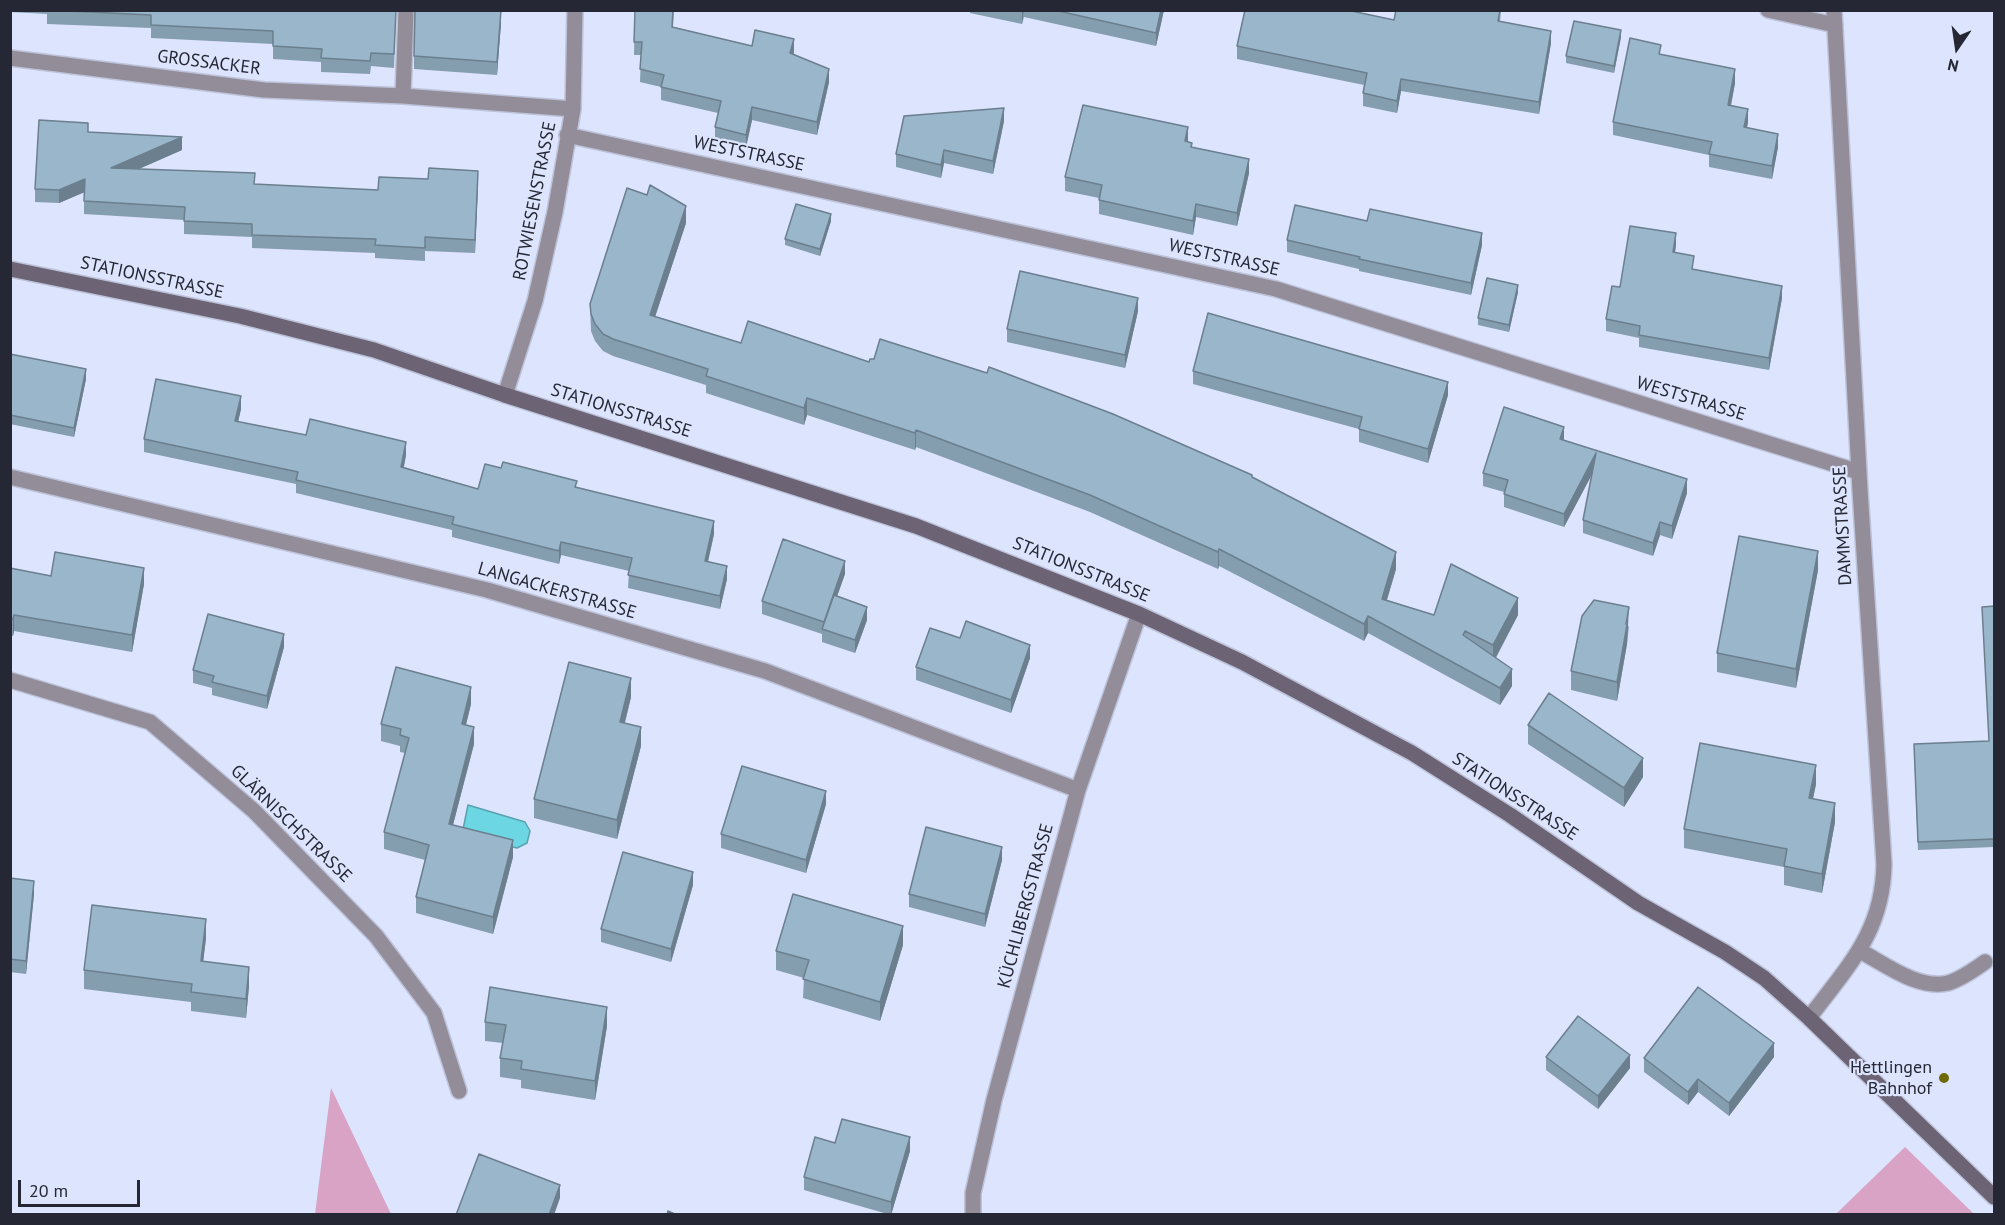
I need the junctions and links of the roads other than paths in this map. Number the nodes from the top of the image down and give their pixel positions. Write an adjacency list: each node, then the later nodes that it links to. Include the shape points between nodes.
1 (406, 10): 6 (street)
2 (575, 10): 7 (street, ROTWIESENSTRASSE)
3 (1768, 10): 4 (street)
4 (1834, 18): 11 (street, DAMMSTRASSE)
5 (10, 58): 6 (street, GROSSACKER, via 264,90)
6 (403, 96): 7 (street, GROSSACKER)
7 (573, 109): 8 (street, ROTWIESENSTRASSE)
8 (567, 135): 10 (street, ROTWIESENSTRASSE, via 535,301); 11 (street, WESTSTRASSE, via 1276,289)
9 (10, 269): 10 (street, STATIONSSTRASSE, via 240,316 374,350)
10 (505, 395): 13 (street, STATIONSSTRASSE, via 916,526)
11 (1859, 472): 16 (street, DAMMSTRASSE, via 1884,864 1874,921)
12 (10, 477): 15 (street, LANGACKERSTRASSE, via 487,590 731,661)
13 (1139, 614): 15 (street, KÜCHLIBERGSTRASSE); 18 (street, STATIONSSTRASSE, via 1252,668 1412,753 1638,903 1764,978)
14 (10, 680): 19 (street, GLÄRNISCHSTRASSE, via 150,722 254,811 376,936 434,1013)
15 (1078, 790): 21 (street, KÜCHLIBERGSTRASSE, via 994,1100 973,1193)
16 (1860, 951): 17 (street, via 1931,984 1948,983); 18 (street, DAMMSTRASSE)
17 (1985, 962)
18 (1809, 1018): 20 (street, STATIONSSTRASSE)
19 (459, 1091)
20 (1995, 1197)
21 (973, 1215)

